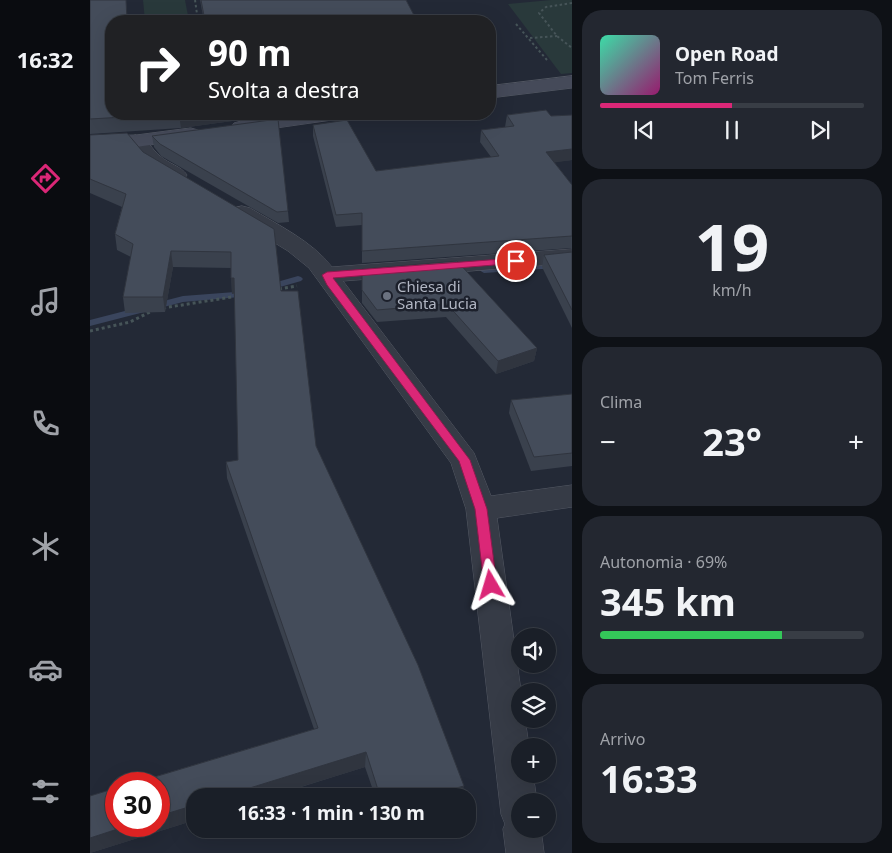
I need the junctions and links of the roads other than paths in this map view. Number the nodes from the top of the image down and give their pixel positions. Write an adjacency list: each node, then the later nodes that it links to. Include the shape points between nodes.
1 (569, 82): 2 (street)
2 (496, 91)
3 (288, 120): 4 (street)
4 (136, 141): 5 (street); 7 (street, via 153,161 296,246 317,263)
5 (90, 142)
6 (572, 256): 7 (street)
7 (329, 279): 9 (street, via 464,460)
8 (572, 496): 9 (street)
9 (481, 509): 10 (street)
10 (517, 793)
11 (523, 838): 12 (street)
12 (525, 853)

